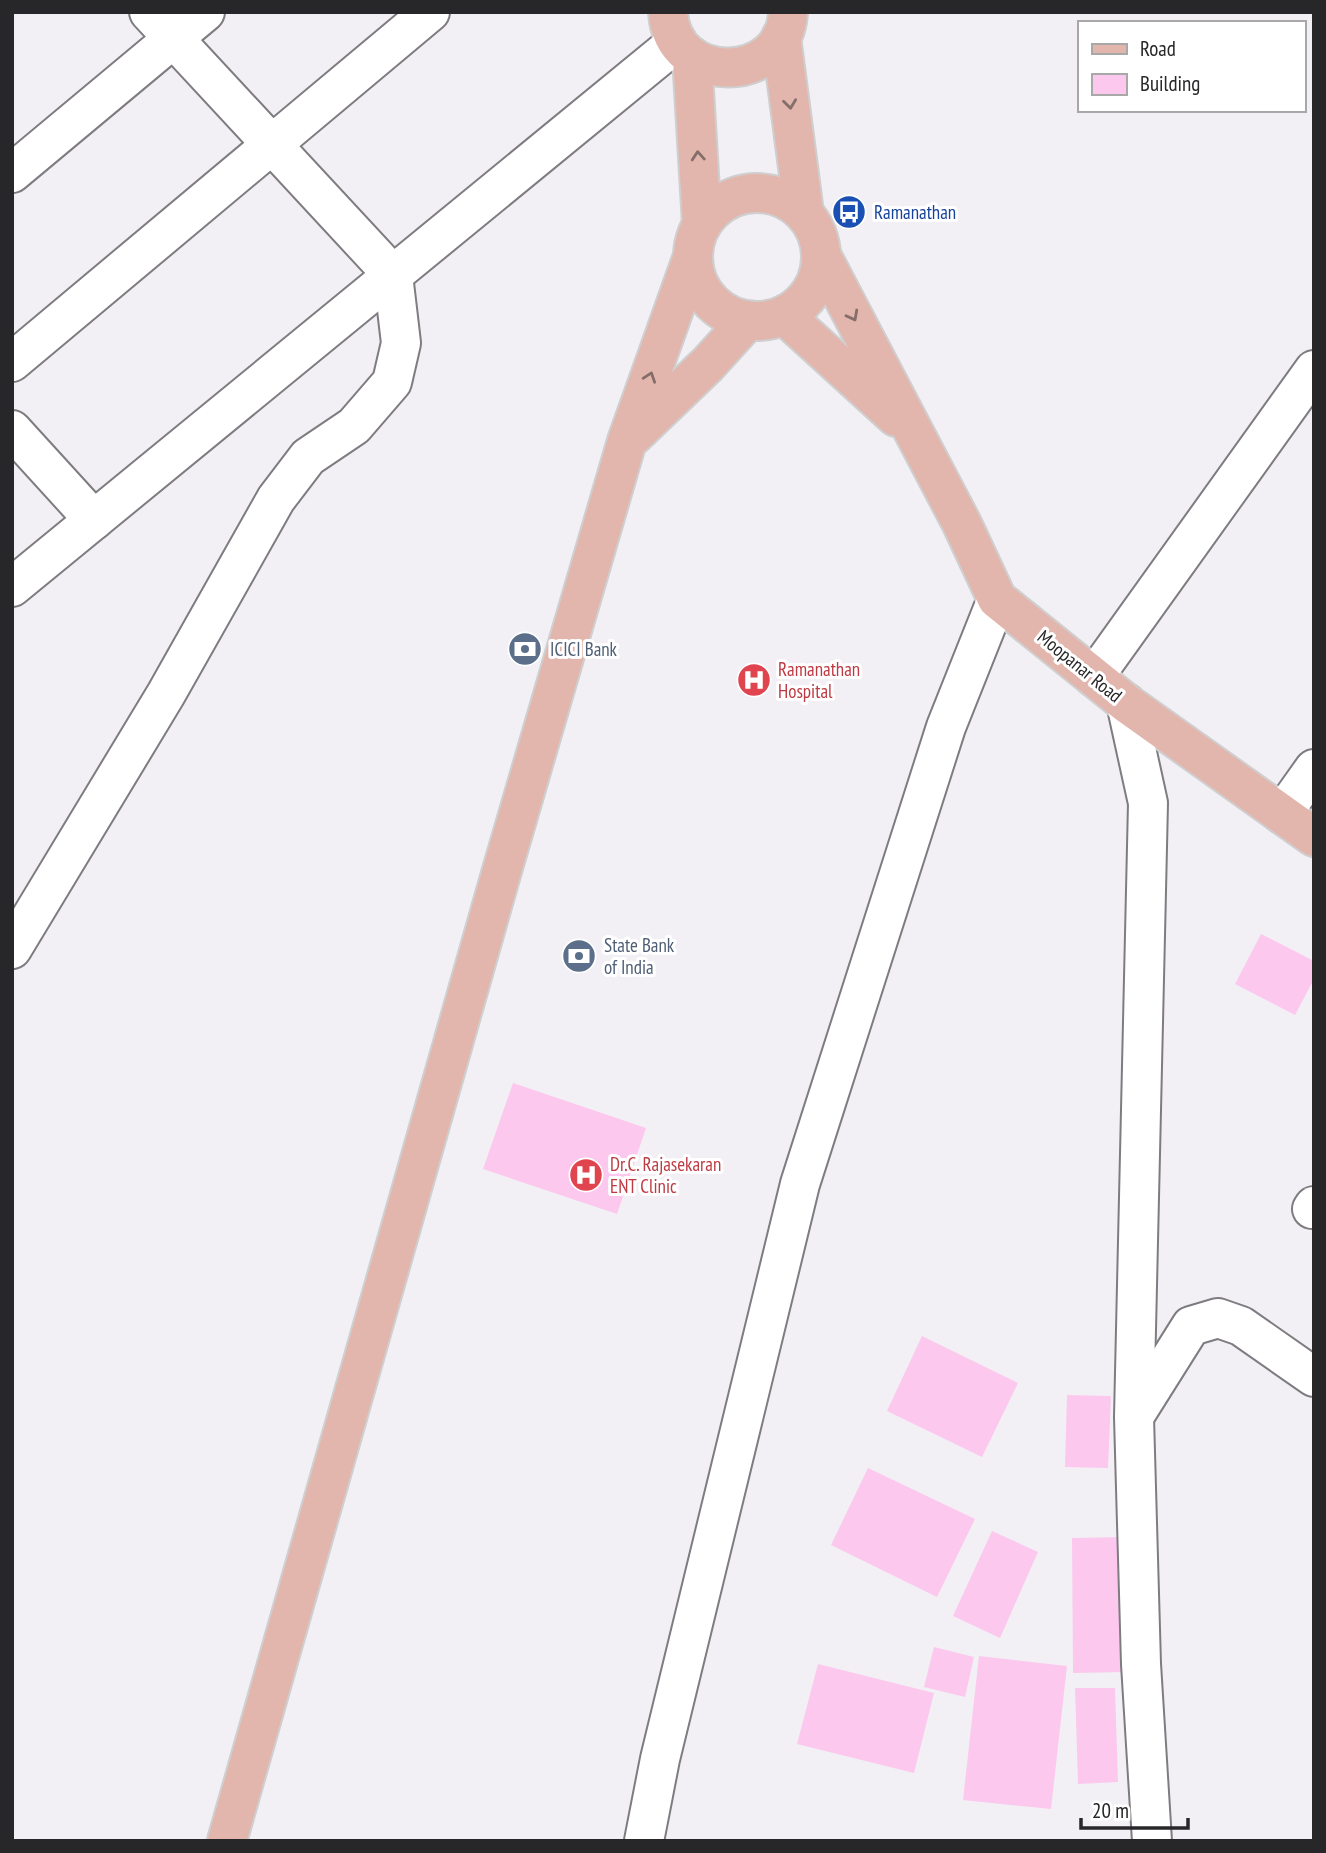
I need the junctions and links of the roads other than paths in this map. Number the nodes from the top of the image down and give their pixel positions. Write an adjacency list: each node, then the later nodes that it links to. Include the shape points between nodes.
1 (205, 12): 4 (street)
2 (430, 12): 6 (street)
3 (785, 24): 5 (main road, via 768,54 751,65 731,69 710,66); 8 (main road, one-way to 8)
4 (161, 26): 6 (street); 7 (street)
5 (679, 37): 9 (main road, one-way to 5); 11 (street)
6 (273, 145): 11 (street); 13 (street)
7 (12, 173)
8 (804, 213): 9 (main road, via 770,194 731,198 715,209); 10 (main road, via 813,225)
9 (697, 240): 12 (main road, via 695,274 708,298 730,316); 17 (main road, one-way to 9)
10 (821, 255): 12 (main road, via 811,291 799,305); 16 (main road, Moopanar Road, one-way to 16)
11 (393, 275): 18 (street); 26 (street, via 401,343 392,382 354,426 307,457 276,499 166,694)
12 (766, 318): 16 (main road, Moopanar Road); 17 (main road, via 708,364)
13 (12, 362)
14 (1314, 370): 21 (street)
15 (12, 430): 18 (street)
16 (915, 435): 20 (main road, Moopanar Road)
17 (627, 441): 29 (main road)
18 (94, 520): 19 (street)
19 (12, 587)
20 (997, 599): 21 (main road, Moopanar Road); 30 (street, via 946,727 800,1184)
21 (1094, 677): 22 (main road, Moopanar Road)
22 (1126, 703): 24 (main road, Moopanar Road); 28 (street, via 1148,803)
23 (1314, 769): 24 (street)
24 (1282, 814): 25 (main road, Moopanar Road)
25 (1314, 837)
26 (12, 949)
27 (1314, 1377): 28 (street, via 1241,1326 1218,1318 1191,1326)
28 (1134, 1417): 31 (street)
29 (227, 1841)
30 (644, 1841)
31 (1152, 1841)

